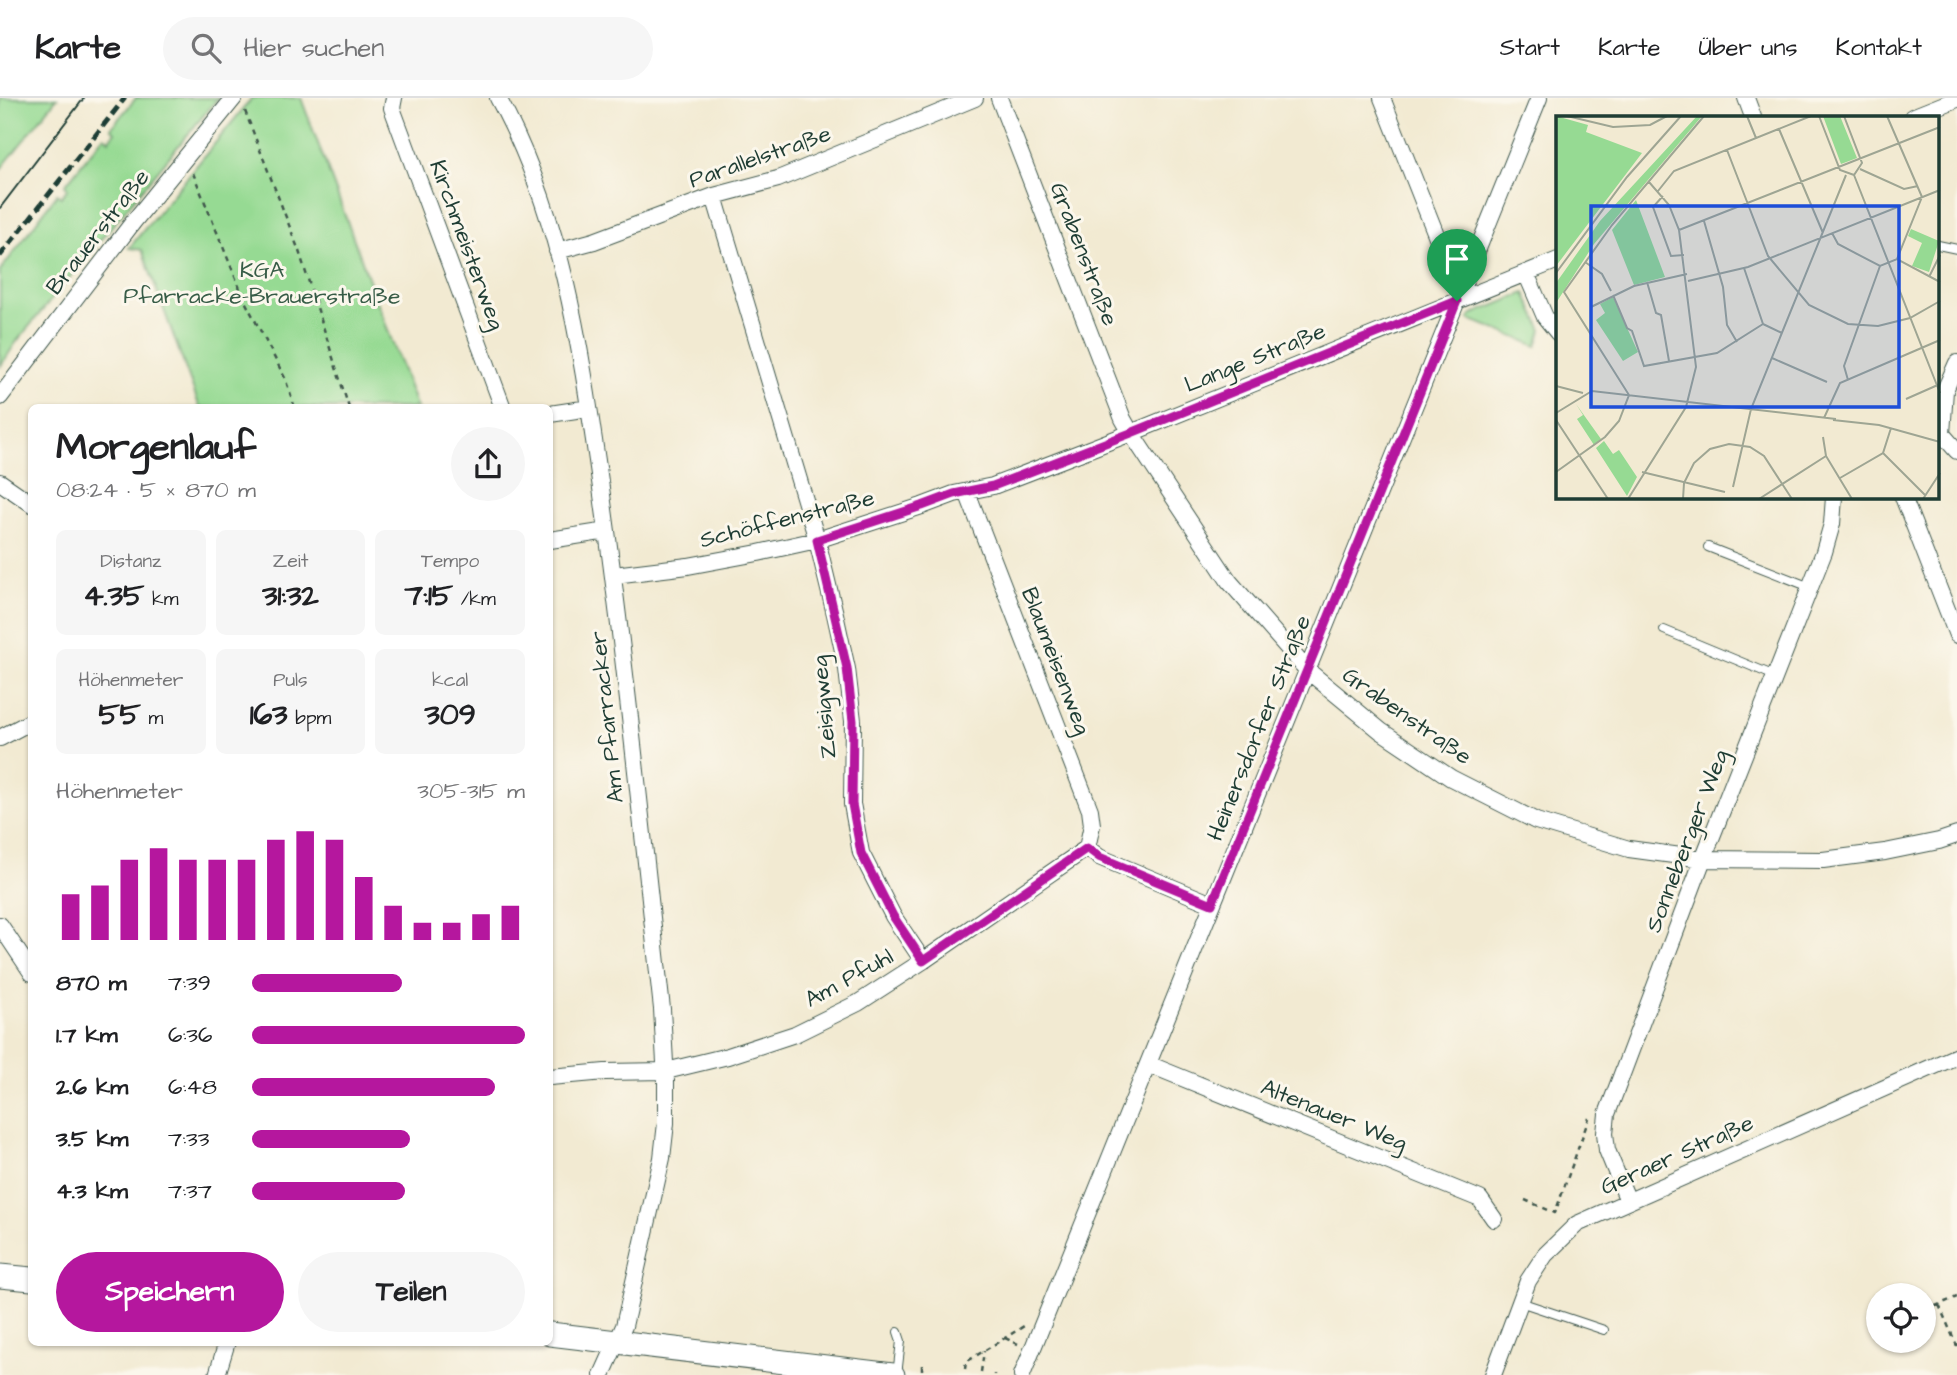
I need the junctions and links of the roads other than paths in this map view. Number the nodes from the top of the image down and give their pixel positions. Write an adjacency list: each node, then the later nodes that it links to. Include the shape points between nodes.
1 (394, 98): 21 (street, Kirchmeisterweg, via 392,108)
2 (498, 98): 13 (street, Am Pfarracker, via 537,181)
3 (975, 98): 12 (street, Parallelstraße, via 778,178)
4 (999, 98): 24 (street, Grabenstraße)
5 (1382, 98): 15 (street, via 1441,247 1454,264)
6 (1539, 98): 15 (street, Heinersdorfer Straße)
7 (1746, 98): 10 (street)
8 (1957, 99): 11 (street)
9 (239, 103): 20 (street, Brauerstraße, via 134,221)
10 (1753, 116)
11 (1914, 116)
12 (714, 197): 13 (street, Parallelstraße); 34 (street, Zeisigweg)
13 (557, 251): 22 (street, Am Pfarracker, via 575,321)
14 (1556, 261): 16 (street, Lange Straße)
15 (1469, 271): 17 (street, Heinersdorfer Straße)
16 (1525, 273): 17 (street, Lange Straße); 18 (street)
17 (1457, 301): 24 (street, Lange Straße); 40 (street, Heinersdorfer Straße)
18 (1556, 331)
19 (1957, 363): 25 (street, via 1945,390)
20 (0, 397)
21 (502, 404)
22 (589, 408): 23 (street); 32 (street, Am Pfarracker)
23 (553, 414)
24 (1131, 433): 28 (street, Lange Straße); 40 (street, Grabenstraße, via 1229,581)
25 (1940, 435): 26 (street)
26 (1957, 451)
27 (0, 482): 31 (street)
28 (967, 492): 34 (street, Schöffenstraße); 45 (street, Blaumeisenweg, via 1090,810)
29 (1834, 499): 37 (street, Sonneberger Weg, via 1832,524)
30 (1904, 499): 39 (street)
31 (28, 501)
32 (607, 531): 33 (street); 36 (street, Am Pfarracker)
33 (553, 540)
34 (817, 540): 36 (street, Schöffenstraße, via 735,558); 49 (street, Zeisigweg, via 847,668 853,721 852,804 861,853 893,916)
35 (1708, 547): 37 (lane)
36 (614, 575): 53 (street, Am Pfarracker)
37 (1810, 587): 41 (street, Sonneberger Weg)
38 (1664, 630): 41 (lane)
39 (1957, 635)
40 (1307, 670): 46 (street, Grabenstraße, via 1381,731 1451,778 1536,821 1629,849); 47 (street, Heinersdorfer Straße)
41 (1775, 676): 46 (street, Sonneberger Weg)
42 (28, 723): 43 (street)
43 (0, 738)
44 (1957, 835): 46 (street, Grabenstraße, via 1885,852 1823,860)
45 (1087, 848): 47 (street); 49 (street, Am Pfuhl)
46 (1703, 859): 55 (street, Sonneberger Weg, via 1607,1114 1607,1150)
47 (1212, 904): 52 (street, Heinersdorfer Straße)
48 (0, 925): 50 (street)
49 (923, 961): 53 (street, Am Pfuhl, via 858,1003 795,1034)
50 (28, 967)
51 (1957, 1056): 55 (street, Geraer Straße)
52 (1148, 1064): 56 (street, Altenauer Weg, via 1480,1199); 68 (street, Heinersdorfer Straße)
53 (666, 1071): 54 (street, Am Pfuhl); 63 (street, Am Pfarracker, via 662,1158)
54 (553, 1077)
55 (1628, 1201): 59 (street, Geraer Straße, via 1577,1224 1545,1255)
56 (1494, 1219)
57 (0, 1276): 58 (main road)
58 (28, 1279)
59 (1520, 1301): 60 (lane); 69 (street, Geraer Straße)
60 (1604, 1330)
61 (898, 1332): 67 (lane, via 901,1341)
62 (553, 1334): 63 (main road)
63 (618, 1341): 66 (street, Am Pfarracker); 67 (main road)
64 (226, 1346): 65 (street)
65 (217, 1375)
66 (602, 1375)
67 (895, 1375)
68 (1022, 1375)
69 (1493, 1375)

